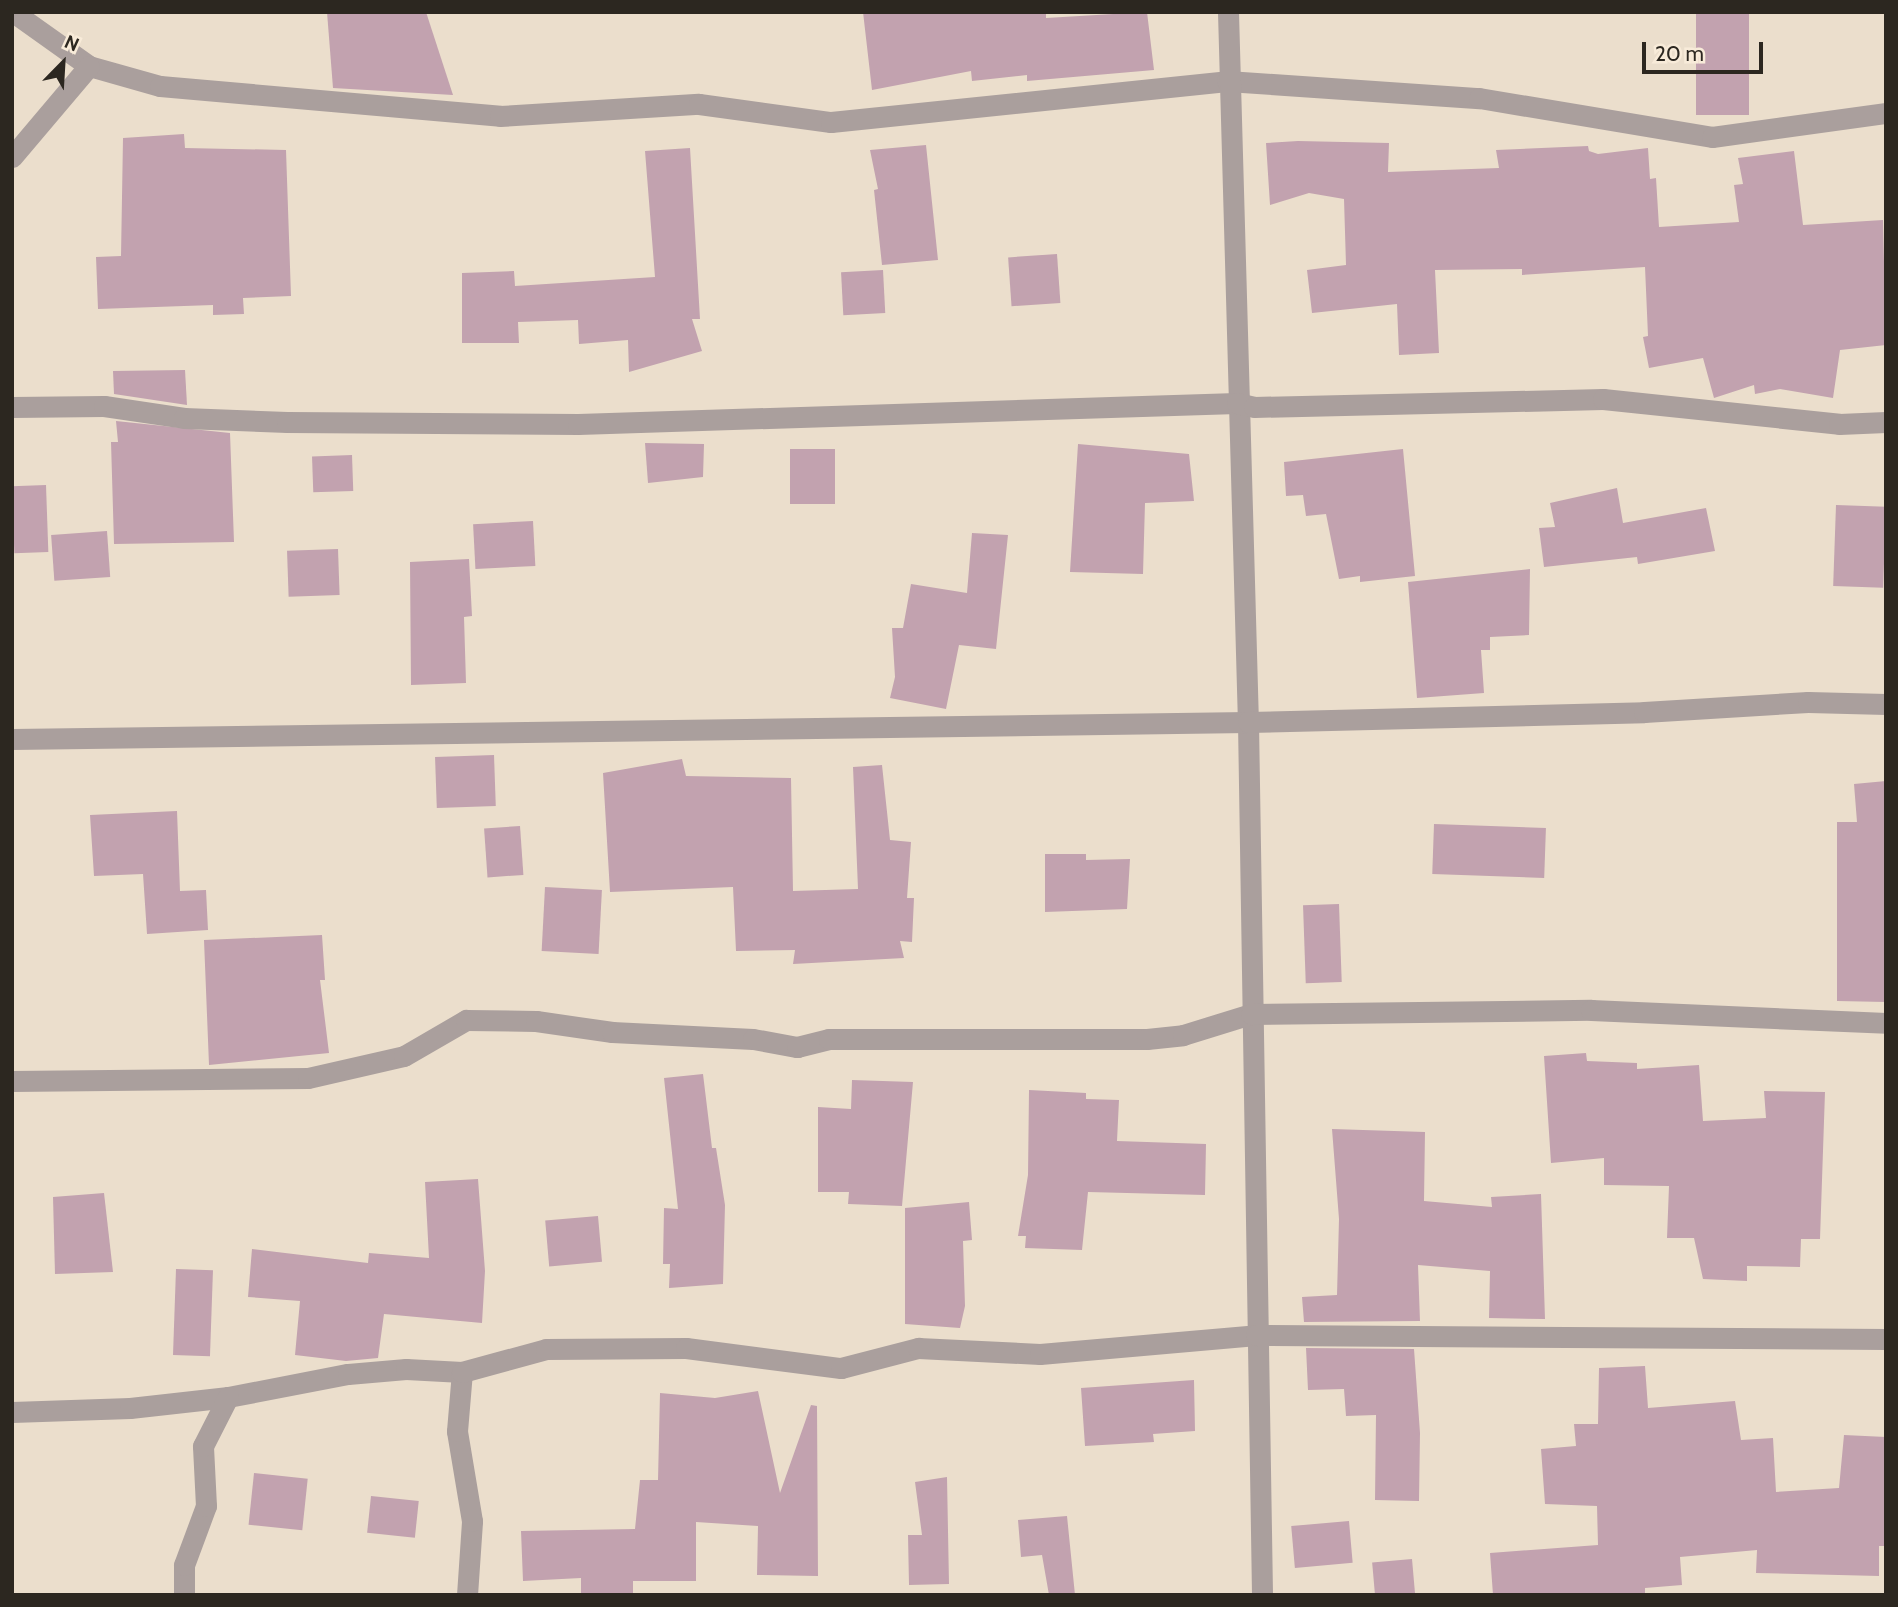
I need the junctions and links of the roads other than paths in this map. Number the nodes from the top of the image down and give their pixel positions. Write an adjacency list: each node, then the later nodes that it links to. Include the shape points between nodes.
1 (13, 12): 3 (street)
2 (1228, 12): 4 (street)
3 (89, 66): 4 (street, via 160,86 500,116 699,104 831,122); 6 (street)
4 (1227, 81): 5 (street, via 1479,98 1712,137); 7 (street)
5 (1886, 113)
6 (12, 157)
7 (1237, 403): 8 (street, via 578,424 274,421 184,418 104,406); 9 (street, via 1254,407 1603,398 1839,424); 11 (street)
8 (12, 407)
9 (1886, 422)
10 (1886, 704): 11 (street, via 1808,702 1644,712)
11 (1248, 722): 12 (street); 13 (street)
12 (12, 739)
13 (1251, 1014): 14 (street, via 1591,1010); 15 (street, via 1216,1027 1147,1039 829,1039 797,1046 536,1021 466,1020 404,1056 308,1078); 16 (street)
14 (1886, 1023)
15 (12, 1081)
16 (1256, 1335): 17 (street); 18 (street, via 1040,1354 918,1348 841,1367 686,1348 546,1349); 23 (street)
17 (1886, 1339)
18 (462, 1373): 19 (street, via 406,1369 348,1374); 22 (street, via 457,1431 472,1521)
19 (228, 1397): 20 (street, via 130,1408); 21 (street, via 203,1446 206,1506 184,1564)
20 (12, 1412)
21 (184, 1595)
22 (467, 1595)
23 (1262, 1595)

